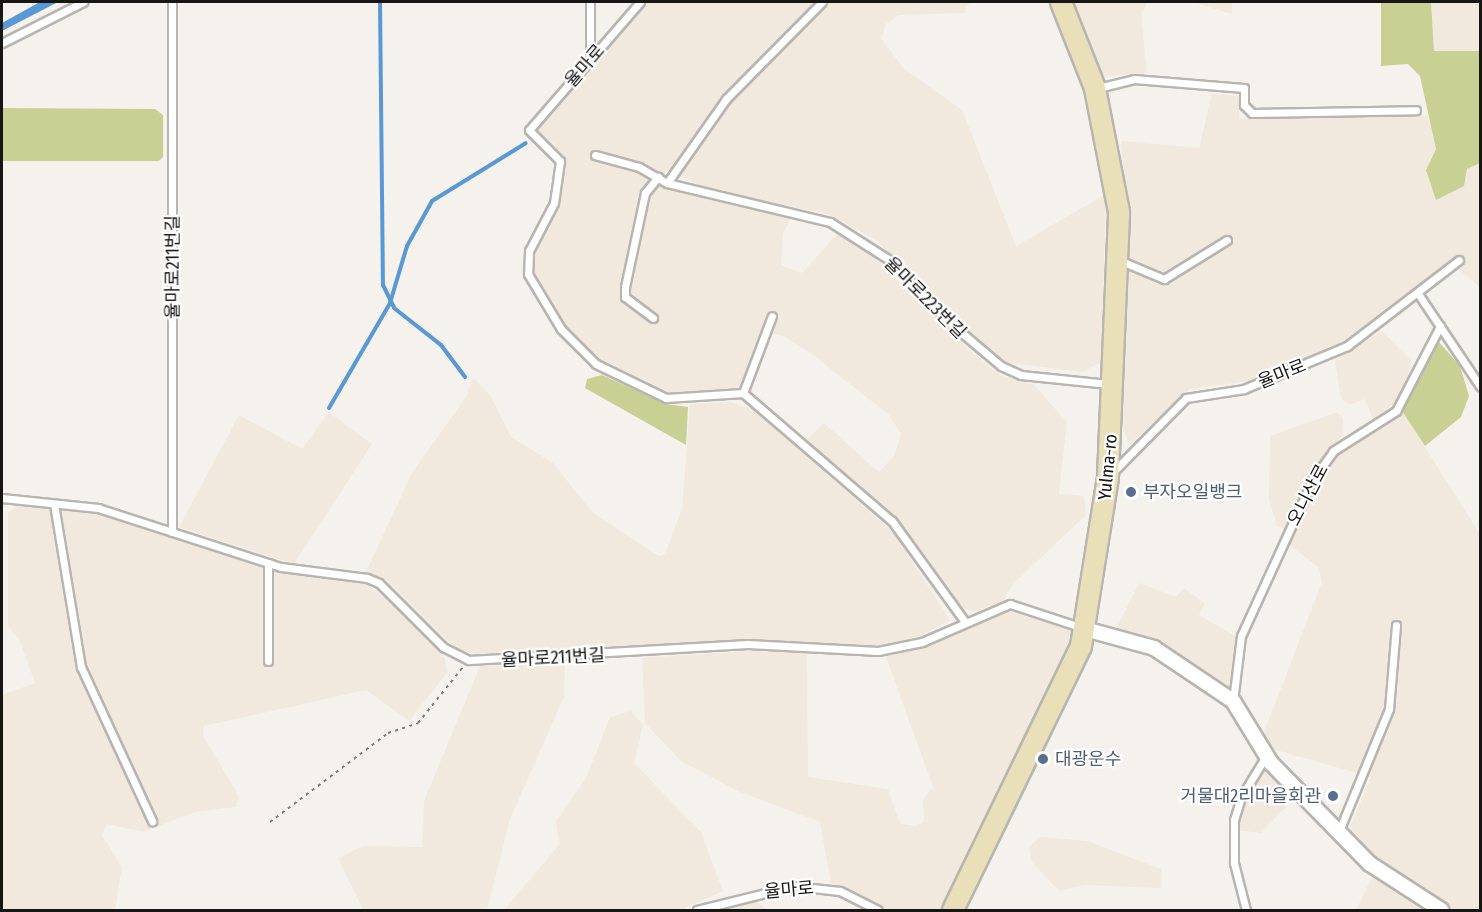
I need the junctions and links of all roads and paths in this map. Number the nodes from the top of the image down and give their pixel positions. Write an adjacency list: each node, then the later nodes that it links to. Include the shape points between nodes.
1 (82, 2): 7 (lane)
2 (172, 2): 27 (lane, 율마로211번길)
3 (590, 2): 8 (lane)
4 (640, 2): 8 (lane, 율마로)
5 (822, 2): 13 (lane, via 726,99)
6 (1061, 2): 9 (street, Yulma-ro)
7 (2, 43)
8 (590, 60): 23 (lane, 율마로, via 529,130 560,161 554,203 530,251 528,274 575,345 596,364 666,398)
9 (1095, 88): 10 (lane, via 1134,79 1244,88 1244,105 1252,112); 16 (street, Yulma-ro, via 1113,166)
10 (1416, 110)
11 (595, 155): 12 (lane, 율마로223번길)
12 (658, 177): 13 (lane, 율마로223번길); 19 (lane, via 645,193 625,287 626,297)
13 (668, 183): 21 (lane, 율마로223번길, via 830,222 891,261 949,322 1001,366 1021,375)
14 (1227, 240): 16 (lane, via 1164,279)
15 (1459, 260): 17 (lane, 율마로)
16 (1120, 261): 21 (street, Yulma-ro)
17 (1419, 295): 20 (lane); 24 (lane, 율마로, via 1347,346 1244,389 1186,398)
18 (772, 316): 23 (lane)
19 (653, 318)
20 (1440, 326): 22 (lane); 34 (lane, 오니산로, via 1396,411 1334,452 1313,479 1241,636)
21 (1114, 385): 24 (street, Yulma-ro)
22 (1480, 386)
23 (742, 393): 29 (lane, via 892,521)
24 (1108, 477): 31 (street, Yulma-ro)
25 (2, 498): 26 (lane)
26 (54, 504): 27 (lane, via 98,508); 36 (lane, via 81,666)
27 (172, 532): 28 (lane)
28 (268, 563): 32 (lane, via 379,583 443,647); 33 (lane)
29 (965, 622): 31 (lane, 율마로211번길, via 998,607 1019,604); 32 (lane, 율마로211번길, via 922,642 878,651 748,644)
30 (1396, 625): 38 (lane, via 1389,709)
31 (1085, 629): 34 (street, via 1154,648); 41 (street, Yulma-ro, via 1072,667)
32 (469, 660): 37 (path, via 418,723 388,733)
33 (268, 661)
34 (1233, 701): 35 (street)
35 (1266, 756): 38 (street); 42 (lane, via 1240,797 1234,820 1234,863)
36 (152, 820)
37 (270, 822)
38 (1339, 831): 43 (street, via 1370,864)
39 (697, 910): 40 (lane, 율마로, via 722,900 802,886 840,891)
40 (878, 910)
41 (953, 910)
42 (1246, 910)
43 (1441, 910)

